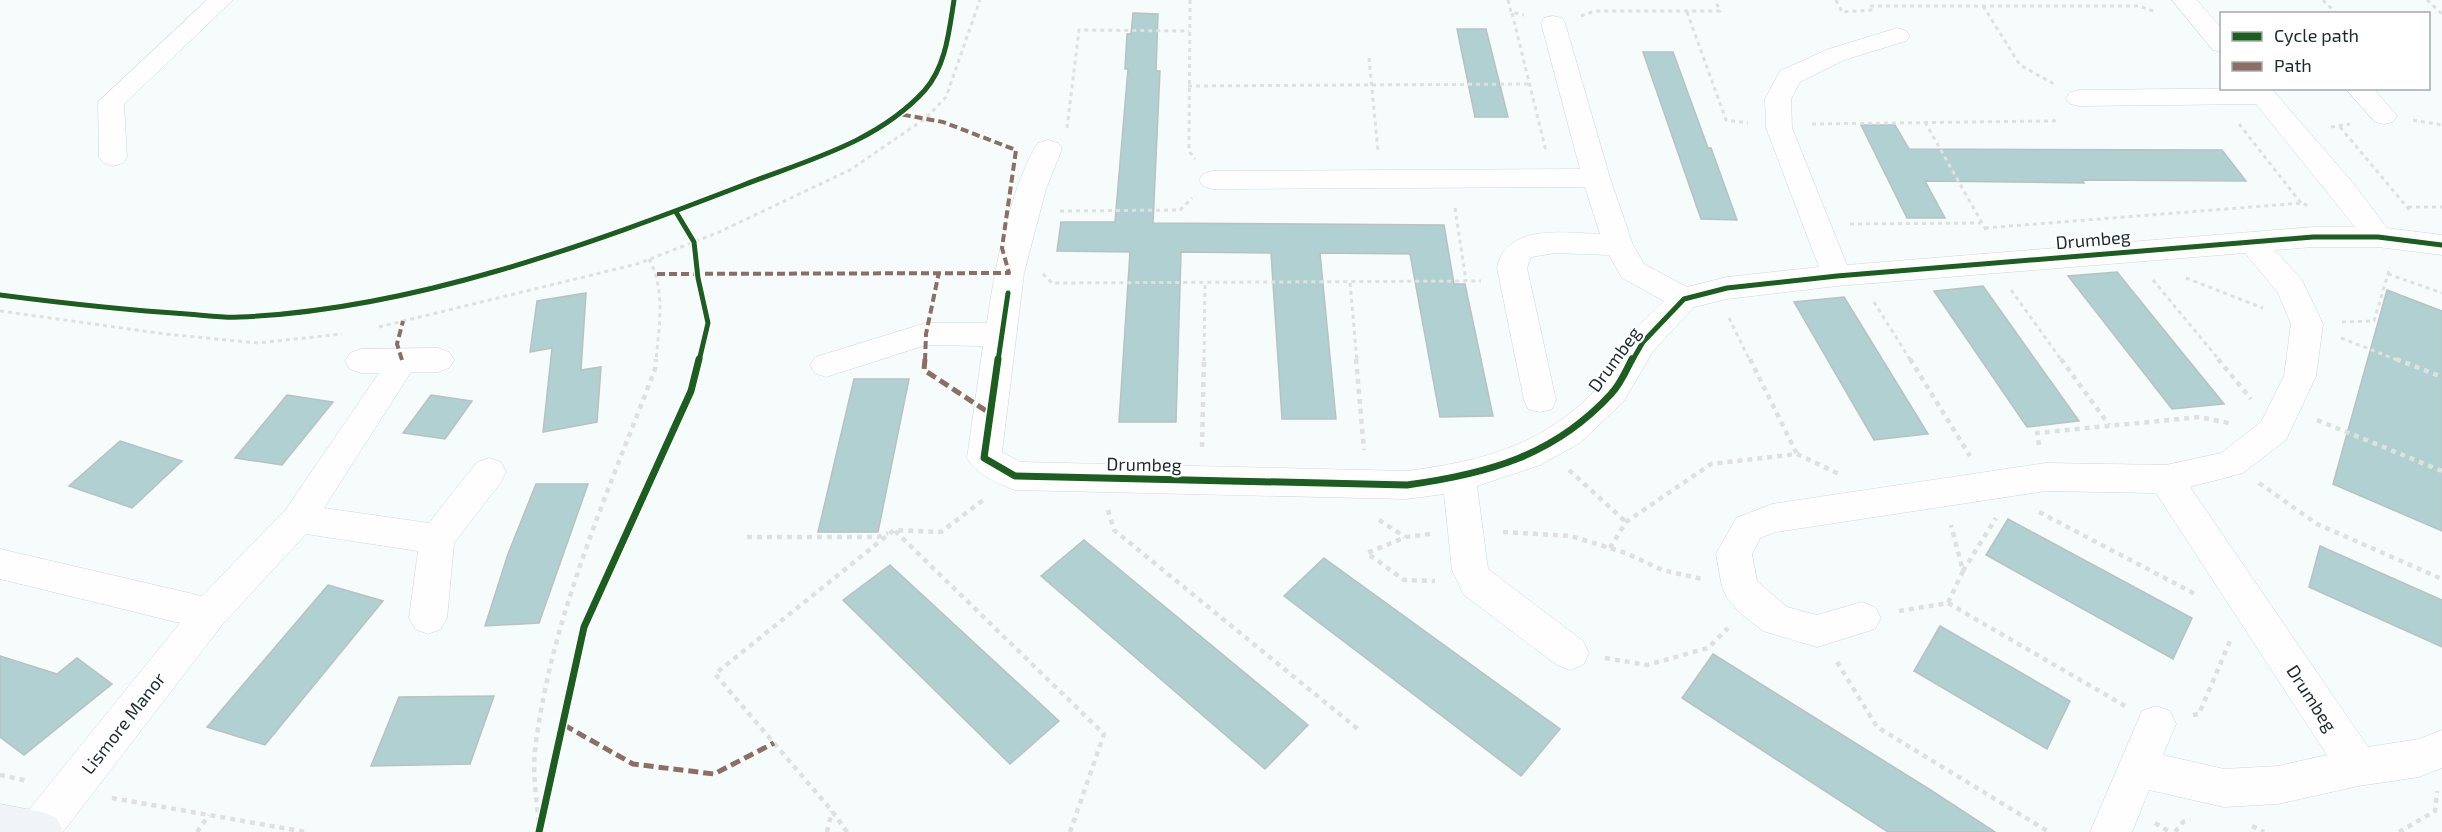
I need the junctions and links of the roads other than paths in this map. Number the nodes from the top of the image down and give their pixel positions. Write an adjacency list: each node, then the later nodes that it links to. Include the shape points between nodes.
1 (221, 0): 11 (street, via 111,102)
2 (2184, 0): 4 (street)
3 (1553, 23): 12 (street)
4 (2217, 34)
5 (1897, 36): 18 (street, via 1835,55 1789,77 1778,99 1779,128)
6 (2360, 90): 9 (street)
7 (2260, 92): 8 (street, via 2218,97); 14 (street)
8 (2079, 98)
9 (2384, 116)
10 (1057, 141): 20 (street, Drumbeg, via 1032,189 1008,283)
11 (113, 158)
12 (1596, 177): 13 (street); 16 (street)
13 (1213, 180)
14 (2378, 237): 15 (street, Drumbeg); 17 (street, Drumbeg)
15 (2252, 242): 18 (street, Drumbeg, via 2130,251 2007,272); 28 (street, via 2291,288 2307,324 2300,376 2280,419 2231,464)
16 (1618, 245): 19 (street, via 1633,271); 25 (street, via 1541,243 1523,248 1514,257 1514,281)
17 (2440, 245)
18 (1837, 276): 19 (street, Drumbeg, via 1727,288)
19 (1684, 299): 27 (street, Drumbeg, via 1643,342 1612,393 1568,434 1528,456)
20 (1002, 335): 24 (street, via 926,334); 27 (street, Drumbeg, via 984,458 1015,476 1367,484)
21 (357, 346): 22 (street)
22 (402, 360): 23 (street); 29 (street, Lismore Manor)
23 (438, 360)
24 (826, 365)
25 (1540, 400)
26 (489, 471): 30 (street)
27 (1459, 478): 35 (street, via 1470,570 1478,584)
28 (2166, 479): 34 (street, via 2046,477 1773,518 1748,528 1734,554 1747,594 1776,620 1817,631); 38 (street, Drumbeg)
29 (298, 519): 30 (street); 32 (street, Lismore Manor)
30 (437, 539): 33 (street)
31 (0, 564): 32 (street)
32 (208, 614): 41 (street, Lismore Manor)
33 (428, 618)
34 (1862, 618)
35 (1570, 653)
36 (2156, 724): 39 (street)
37 (2431, 754): 38 (street)
38 (2358, 767): 39 (street, via 2278,785 2224,788)
39 (2138, 769): 42 (street)
40 (0, 824): 41 (main road)
41 (40, 832)
42 (2111, 832)

